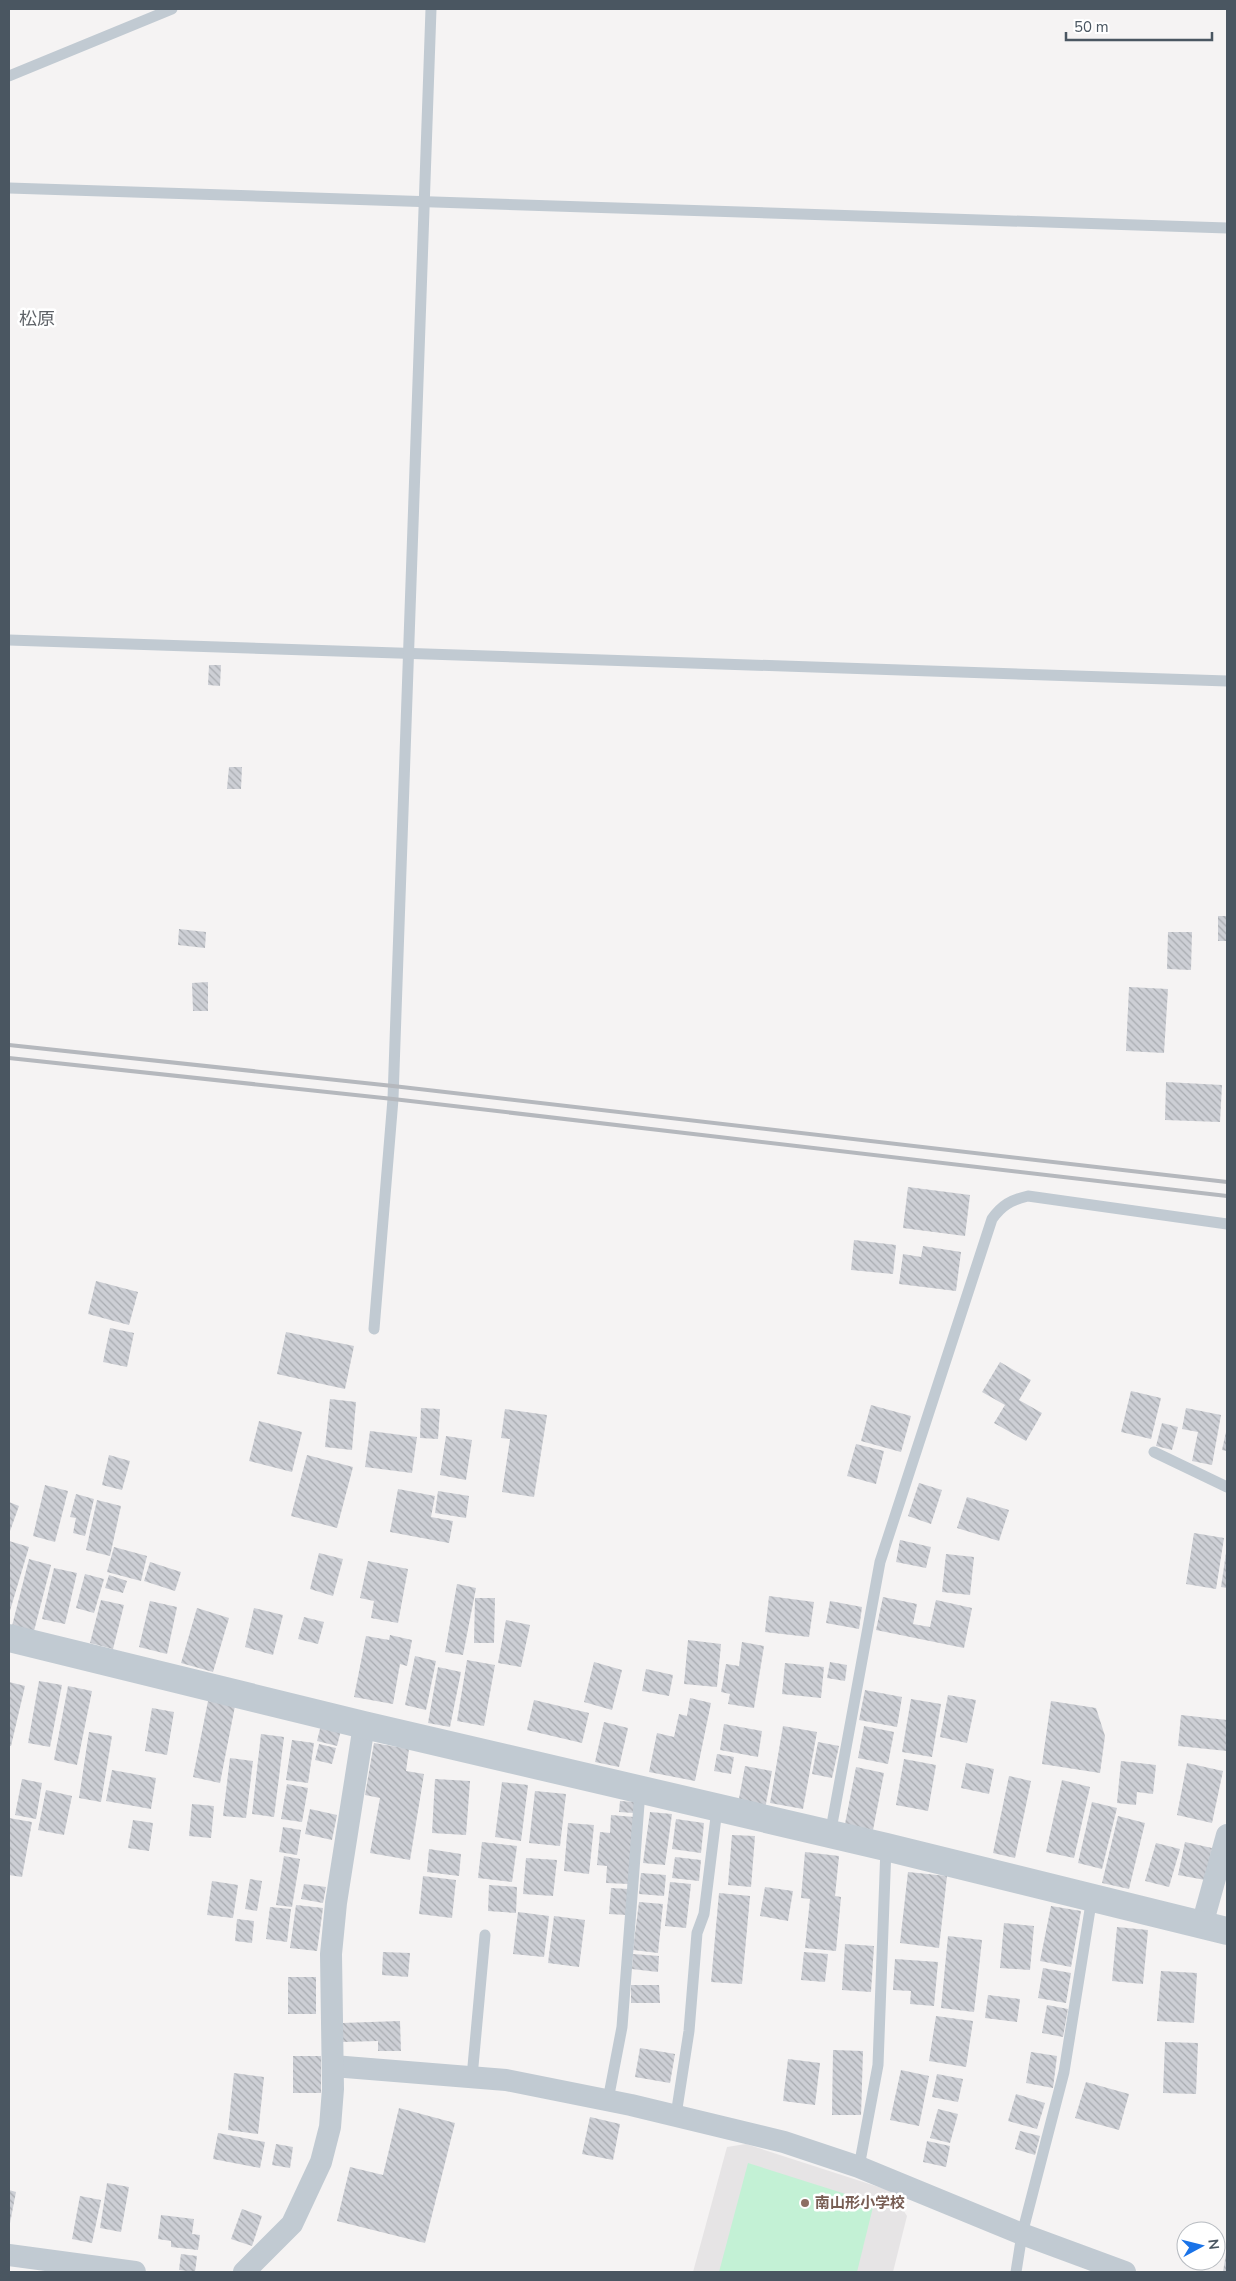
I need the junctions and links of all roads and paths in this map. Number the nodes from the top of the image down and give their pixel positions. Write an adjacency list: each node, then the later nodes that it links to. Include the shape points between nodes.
1 (172, 9): 3 (lane)
2 (431, 9): 5 (lane)
3 (9, 76)
4 (9, 188): 5 (lane)
5 (425, 202): 6 (lane); 8 (lane)
6 (1227, 228)
7 (9, 640): 8 (lane)
8 (409, 654): 9 (lane); 11 (lane, via 393,1099)
9 (1227, 681)
10 (1227, 1224): 18 (lane, via 1028,1196 1006,1203 992,1219 880,1562)
11 (374, 1329)
12 (1154, 1452): 13 (lane)
13 (1227, 1487)
14 (9, 1638): 15 (street)
15 (364, 1725): 16 (street); 24 (street, via 331,1954)
16 (640, 1791): 17 (street); 26 (lane, via 622,2027)
17 (717, 1809): 18 (street); 27 (lane, via 704,1914 697,1933 689,2031)
18 (830, 1835): 20 (street)
19 (1227, 1835): 22 (street)
20 (886, 1847): 21 (street); 28 (lane, via 878,2066)
21 (1092, 1897): 22 (street); 29 (lane, via 1064,2072)
22 (1215, 1928)
23 (485, 1935): 25 (lane)
24 (333, 2066): 25 (street); 32 (street, via 330,2127 321,2162 305,2200 292,2224)
25 (472, 2077): 26 (street, via 506,2080)
26 (608, 2100): 27 (street)
27 (676, 2115): 28 (street, via 784,2142)
28 (859, 2167): 29 (street)
29 (1022, 2234): 33 (lane); 34 (street)
30 (9, 2255): 31 (street)
31 (135, 2272)
32 (244, 2272)
33 (1016, 2272)
34 (1125, 2272)

